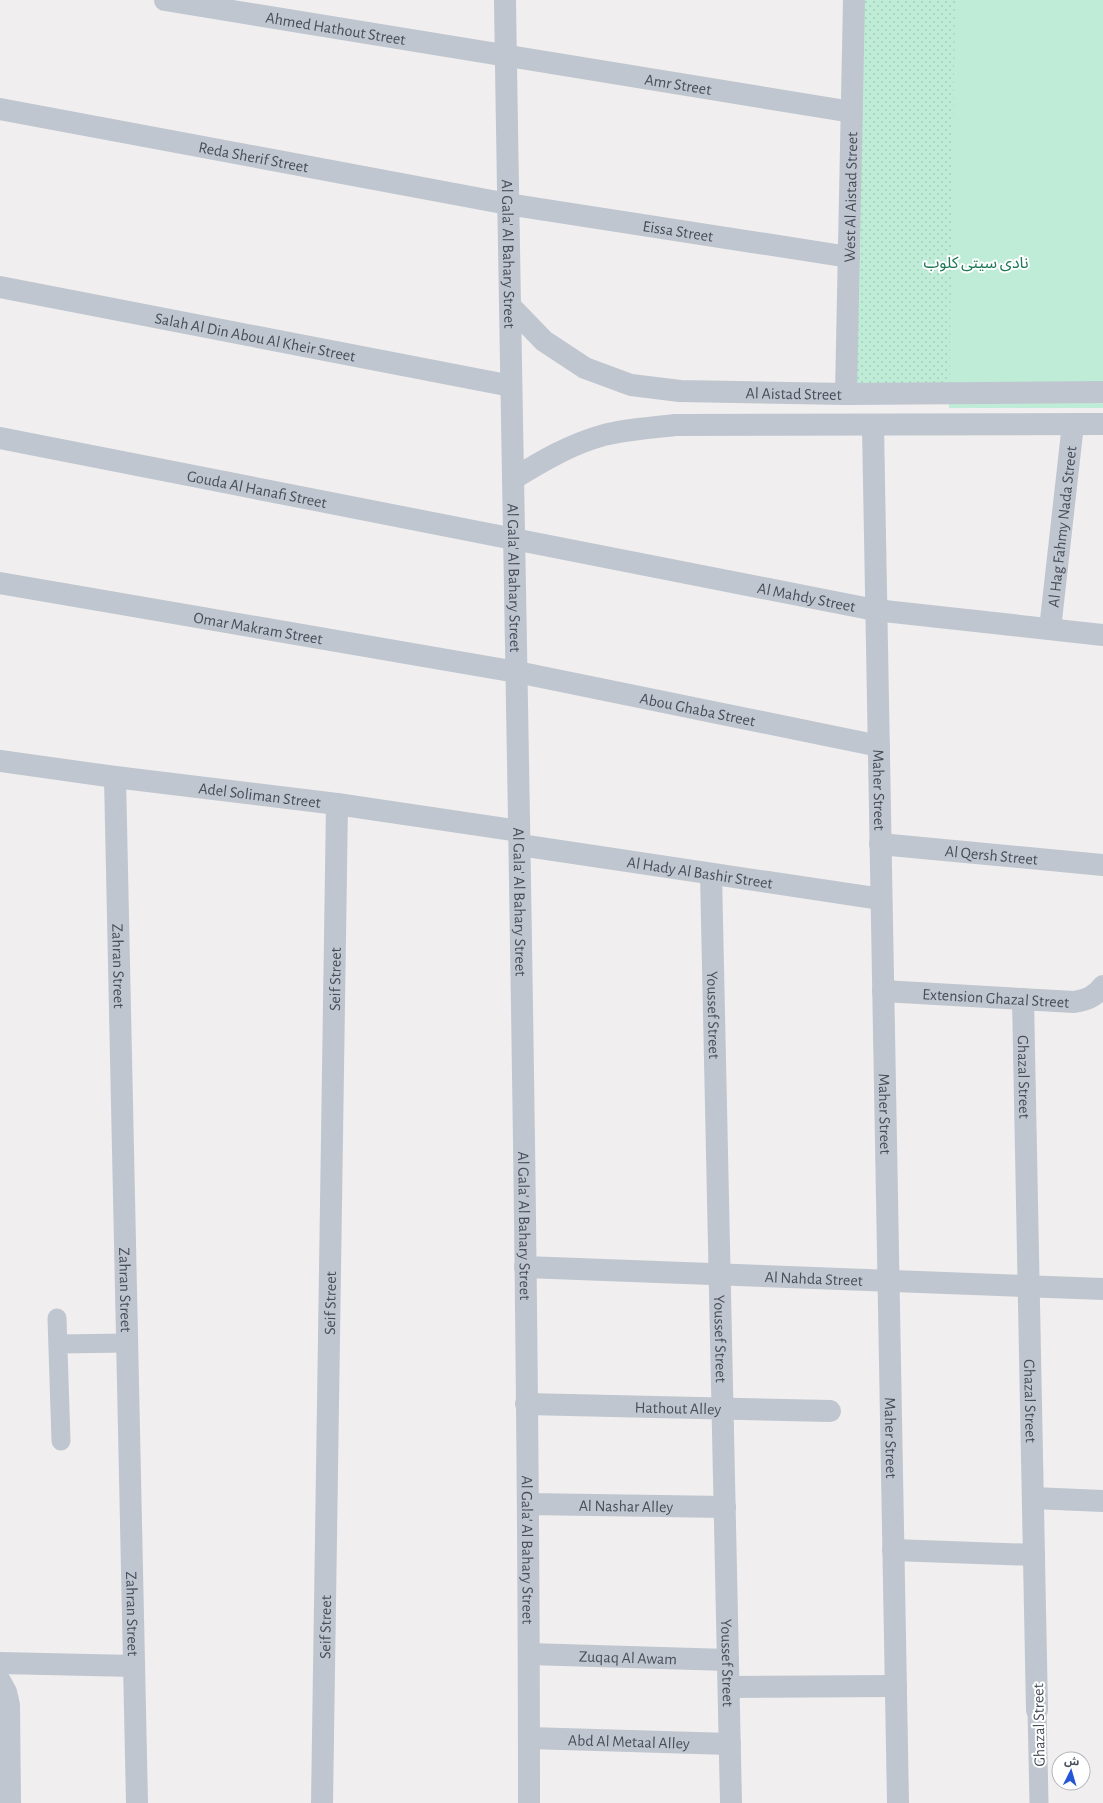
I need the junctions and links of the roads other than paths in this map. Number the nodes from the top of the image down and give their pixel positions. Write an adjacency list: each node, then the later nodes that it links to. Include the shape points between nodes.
1 (165, 0): 4 (street, Ahmed Hathout Street)
2 (505, 0): 4 (street, Al Gala' Al Bahary Street)
3 (854, 0): 6 (street, West Al Aistad Street)
4 (506, 56): 6 (street, Amr Street); 7 (street, Al Gala' Al Bahary Street)
5 (0, 109): 7 (street, Reda Sherif Street)
6 (852, 112): 8 (street, West Al Aistad Street)
7 (508, 204): 8 (street, Eissa Street); 10 (street, Al Gala' Al Bahary Street)
8 (849, 257): 14 (street, West Al Aistad Street)
9 (0, 287): 11 (street, Salah Al Din Abou Al Kheir Street)
10 (510, 306): 11 (street, Al Gala' Al Bahary Street); 12 (street, Al Aistad Street, via 544,341 585,368 631,385 680,391)
11 (511, 386): 20 (street, Al Gala' Al Bahary Street)
12 (734, 392): 14 (street, Al Aistad Street); 17 (street, via 729,409)
13 (1103, 392): 14 (street, Al Aistad Street)
14 (846, 394)
15 (1073, 424): 16 (street, Al Aistad Street); 18 (street, Al Aistad Street); 24 (street, Al Hag Fahmy Nada Street)
16 (1103, 424)
17 (733, 425): 18 (street, Al Aistad Street); 20 (street, Al Aistad Street, via 675,425 605,435 572,445)
18 (873, 426): 23 (street, Maher Street)
19 (0, 438): 21 (street, Gouda Al Hanafi Street)
20 (513, 479): 21 (street, Al Gala' Al Bahary Street)
21 (514, 538): 23 (street, Al Mahdy Street); 26 (street, Al Gala' Al Bahary Street)
22 (0, 584): 26 (street, Omar Makram Street)
23 (875, 610): 24 (street, Al Mahdy Street); 27 (street, Maher Street)
24 (1050, 629): 25 (street, Al Mahdy Street)
25 (1103, 635)
26 (517, 672): 27 (street, Abou Ghaba Street); 31 (street, Al Gala' Al Bahary Street)
27 (878, 746): 32 (street, Maher Street)
28 (0, 761): 29 (street, Adel Soliman Street)
29 (115, 777): 30 (street, Adel Soliman Street); 45 (street, Zahran Street)
30 (337, 804): 31 (street, Adel Soliman Street); 69 (street, Seif Street)
31 (519, 838): 34 (street, Al Hady Al Bashir Street); 39 (street, Al Gala' Al Bahary Street)
32 (880, 844): 33 (street, Al Qersh Street); 35 (street, Maher Street)
33 (1103, 865)
34 (712, 874): 35 (street, Al Hady Al Bashir Street); 40 (street, Youssef Street)
35 (881, 899): 37 (street, Maher Street)
36 (1103, 986): 38 (street, Extension Ghazal Street, via 1087,1000 1074,1002)
37 (883, 991): 38 (street, Extension Ghazal Street); 41 (street, Maher Street)
38 (1023, 999): 42 (street, Ghazal Street)
39 (525, 1267): 40 (street, Al Nahda Street); 47 (street, Al Gala' Al Bahary Street)
40 (719, 1274): 41 (street, Al Nahda Street); 48 (street, Youssef Street)
41 (888, 1281): 42 (street, Al Nahda Street); 55 (street, Maher Street)
42 (1028, 1286): 43 (street, Al Nahda Street); 51 (street, Ghazal Street)
43 (1103, 1289)
44 (57, 1318): 46 (lane)
45 (127, 1343): 46 (lane); 60 (street, Zahran Street)
46 (58, 1344): 50 (lane)
47 (526, 1404): 48 (street, Hathout Alley); 53 (street, Al Gala' Al Bahary Street)
48 (723, 1409): 49 (street, Hathout Alley); 54 (street, Youssef Street)
49 (830, 1411)
50 (61, 1441)
51 (1033, 1498): 52 (street); 56 (street, Ghazal Street)
52 (1103, 1501)
53 (528, 1504): 54 (street, Al Nashar Alley); 57 (street, Al Gala' Al Bahary Street)
54 (725, 1507): 58 (street, Youssef Street)
55 (893, 1550): 56 (street); 62 (street, Maher Street)
56 (1034, 1555): 64 (street, Ghazal Street)
57 (529, 1654): 58 (street, Zuqaq Al Awam); 65 (street, Al Gala' Al Bahary Street)
58 (728, 1660): 63 (street, Youssef Street)
59 (0, 1663): 60 (street)
60 (134, 1666): 68 (street, Zahran Street)
61 (0, 1682): 67 (street, via 9,1705)
62 (896, 1686): 63 (street); 72 (street, Maher Street)
63 (729, 1687): 66 (street, Youssef Street)
64 (1037, 1710): 73 (lane, Ghazal Street)
65 (529, 1738): 66 (street, Abd Al Metaal Alley); 70 (street, Al Gala' Al Bahary Street)
66 (730, 1744): 71 (street, Youssef Street)
67 (10, 1803)
68 (137, 1803)
69 (322, 1803)
70 (529, 1803)
71 (731, 1803)
72 (898, 1803)
73 (1039, 1803)

